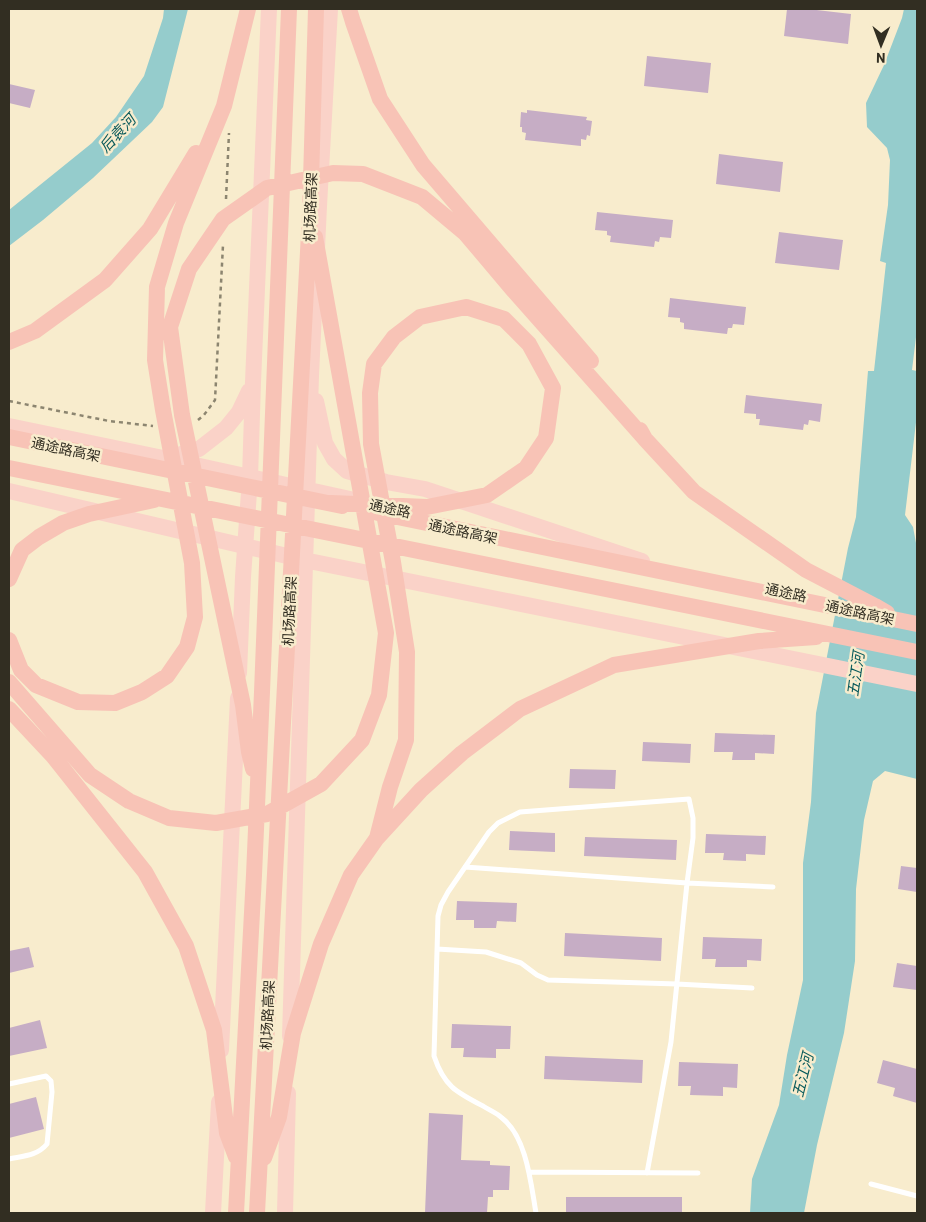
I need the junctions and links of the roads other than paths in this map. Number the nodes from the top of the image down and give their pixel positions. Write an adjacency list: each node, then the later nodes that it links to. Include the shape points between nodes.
1 (248, 9): 7 (highway)
2 (269, 9): 11 (main road)
3 (289, 9): 34 (highway, 机场路高架)
4 (316, 9): 8 (highway, 机场路高架)
5 (330, 9): 10 (main road)
6 (349, 9): 14 (highway, via 380,99 423,165 604,376)
7 (224, 106): 9 (highway, via 150,229 105,280 35,331); 29 (highway, via 176,223 157,286 155,360 192,563 195,617 188,647 167,676 142,692 115,703 78,702 36,685 21,670)
8 (310, 214): 31 (highway, via 386,633 379,694 362,740 321,784 267,814 216,823 169,818 129,801 90,775); 48 (highway, 机场路高架)
9 (9, 342)
10 (311, 376): 18 (main road); 24 (main road, via 325,443 334,459 347,471 425,489)
11 (253, 382): 15 (main road, via 240,412 226,428 199,448); 17 (main road)
12 (9, 426): 15 (main road, 通途路)
13 (9, 437): 21 (highway, 通途路高架)
14 (645, 438): 26 (highway, via 694,492 806,570); 34 (highway, via 465,232 422,197 363,174 333,173 267,188 223,219 190,269 170,327 182,415)
15 (168, 459): 17 (main road, 通途路)
16 (9, 468): 20 (highway, 通途路高架)
17 (250, 478): 18 (main road, 通途路); 22 (main road)
18 (307, 490): 23 (main road); 24 (main road, 通途路)
19 (9, 492): 22 (main road)
20 (161, 498): 25 (highway, via 88,514 63,523 22,550); 28 (highway, 通途路高架)
21 (331, 504): 26 (highway, 通途路高架); 35 (highway, via 350,504 379,505 389,506 428,507 487,495 526,468 546,438 553,388 529,344 504,319 466,307 420,317 394,337 374,364 370,393 371,444 374,463 382,503 384,512 386,522 393,562 407,652 406,740)
22 (245, 546): 23 (main road); 51 (main road)
23 (304, 560): 32 (main road); 54 (main road)
24 (642, 561): 26 (main road, 通途路)
25 (9, 579)
26 (892, 617): 27 (highway, 通途路高架)
27 (917, 623)
28 (838, 636): 30 (highway, 通途路高架); 35 (highway, via 759,641 614,665 520,709 420,790)
29 (9, 640)
30 (917, 652)
31 (9, 682)
32 (917, 684)
33 (9, 709): 44 (highway, via 53,756 145,872 186,946 214,1030 227,1133)
34 (258, 788): 44 (highway, 机场路高架)
35 (377, 838): 48 (highway, via 351,875 321,944 293,1034 279,1117)
36 (465, 867): 37 (lane); 37 (lane, via 498,823 520,812 689,799 693,828); 39 (lane, via 441,905)
37 (687, 883): 38 (lane); 40 (lane)
38 (773, 887)
39 (437, 949): 40 (lane, via 486,952 521,963 548,980); 45 (lane, via 434,1056 438,1068 455,1090 508,1123 521,1145)
40 (677, 984): 41 (lane); 46 (lane, via 671,1042)
41 (752, 988)
42 (9, 1084): 43 (lane, via 46,1076 51,1082 52,1092 47,1144 34,1154)
43 (9, 1159)
44 (238, 1164): 52 (highway, 机场路高架)
45 (530, 1172): 46 (lane); 55 (lane)
46 (647, 1173): 47 (lane)
47 (698, 1173)
48 (258, 1174): 53 (highway, 机场路高架)
49 (871, 1184): 50 (lane)
50 (917, 1196)
51 (213, 1213)
52 (236, 1213)
53 (257, 1213)
54 (284, 1213)
55 (536, 1213)

